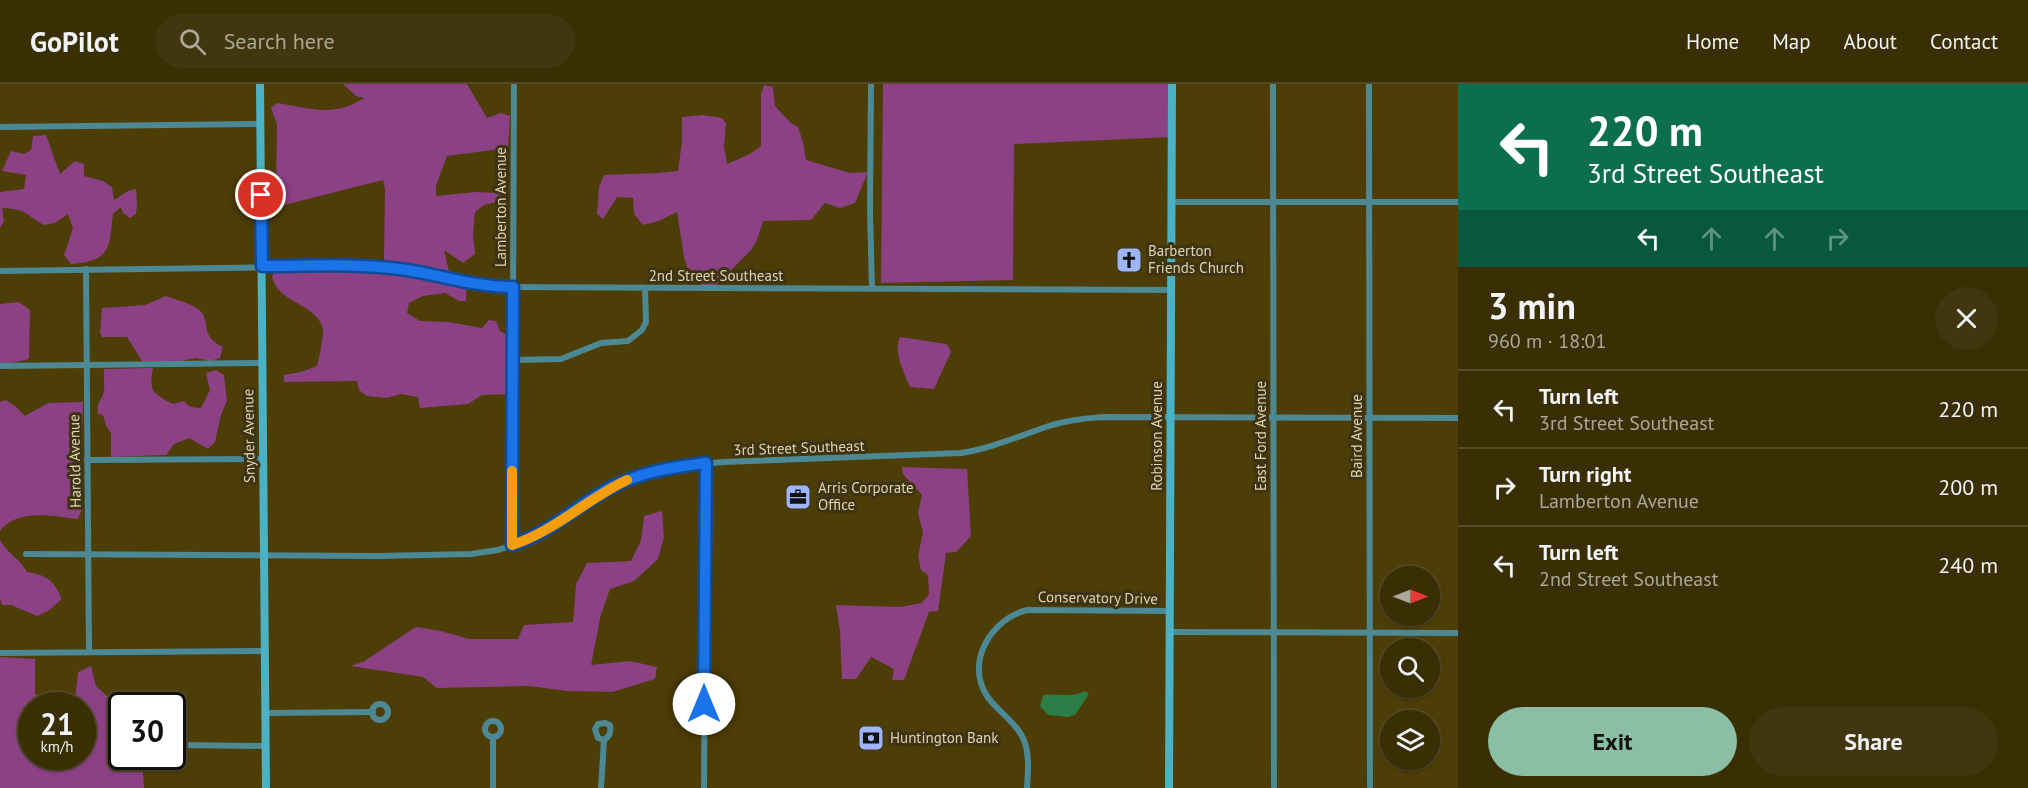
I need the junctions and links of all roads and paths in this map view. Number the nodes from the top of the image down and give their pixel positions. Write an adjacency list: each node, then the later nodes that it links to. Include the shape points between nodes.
1 (260, 84): 7 (main road, Snyder Avenue)
2 (514, 84): 16 (street, Lamberton Avenue)
3 (871, 84): 18 (street)
4 (1172, 84): 9 (main road, Robinson Avenue)
5 (1273, 84): 10 (street, East Ford Avenue)
6 (1369, 84): 12 (street, Baird Avenue)
7 (261, 124): 8 (street); 13 (main road, Snyder Avenue)
8 (0, 127)
9 (1171, 202): 10 (street); 19 (main road, Robinson Avenue)
10 (1274, 202): 12 (street); 25 (street, East Ford Avenue)
11 (1458, 202): 12 (street)
12 (1369, 203): 26 (street, Baird Avenue)
13 (262, 266): 14 (street, 2nd Street Southeast); 16 (street, 2nd Street Southeast, via 382,267 478,285); 21 (main road, Snyder Avenue)
14 (86, 269): 15 (street, 2nd Street Southeast); 22 (street, Harold Avenue)
15 (0, 271)
16 (513, 287): 17 (street, 2nd Street Southeast); 20 (street, Lamberton Avenue)
17 (645, 288): 18 (street, 2nd Street Southeast); 20 (street, via 646,322 628,341 601,344 561,359)
18 (872, 289): 19 (street, 2nd Street Southeast)
19 (1171, 290): 24 (main road, Robinson Avenue)
20 (513, 360): 31 (street, Lamberton Avenue)
21 (262, 363): 22 (street); 28 (main road, Snyder Avenue)
22 (86, 365): 23 (street); 29 (street, Harold Avenue)
23 (0, 366)
24 (1170, 418): 25 (street, 3rd Street Southeast); 30 (street, 3rd Street Southeast, via 1074,420 961,453); 35 (main road, Robinson Avenue)
25 (1274, 418): 26 (street, 3rd Street Southeast); 39 (street, East Ford Avenue)
26 (1369, 418): 27 (street, 3rd Street Southeast); 37 (street, Baird Avenue)
27 (1458, 418)
28 (263, 459): 29 (street); 33 (main road, Snyder Avenue)
29 (87, 460): 34 (street, Harold Avenue)
30 (706, 463): 31 (street, 3rd Street Southeast, via 628,479 549,529); 52 (street)
31 (512, 545): 33 (street, 3rd Street Southeast, via 458,555)
32 (26, 554): 34 (street, 3rd Street Southeast)
33 (264, 554): 34 (street, 3rd Street Southeast); 40 (main road, Snyder Avenue)
34 (88, 555): 42 (street, Harold Avenue)
35 (1170, 611): 36 (main road, Robinson Avenue); 53 (street, Conservatory Drive, via 1027,610 1015,613 994,629 982,652 982,685 1022,737 1028,759)
36 (1170, 632): 39 (street); 54 (main road, Robinson Avenue)
37 (1369, 633): 38 (street); 39 (street); 56 (street, Baird Avenue)
38 (1458, 633)
39 (1274, 634): 55 (street, East Ford Avenue)
40 (264, 651): 42 (street); 44 (main road, Snyder Avenue)
41 (0, 652): 42 (street)
42 (89, 652)
43 (373, 712): 44 (street)
44 (265, 713): 48 (main road, Snyder Avenue)
45 (494, 738): 50 (street)
46 (604, 740): 51 (street)
47 (186, 745): 48 (street)
48 (265, 746): 49 (main road, Snyder Avenue)
49 (266, 788)
50 (493, 788)
51 (601, 788)
52 (704, 788)
53 (1028, 788)
54 (1169, 788)
55 (1274, 788)
56 (1370, 788)

